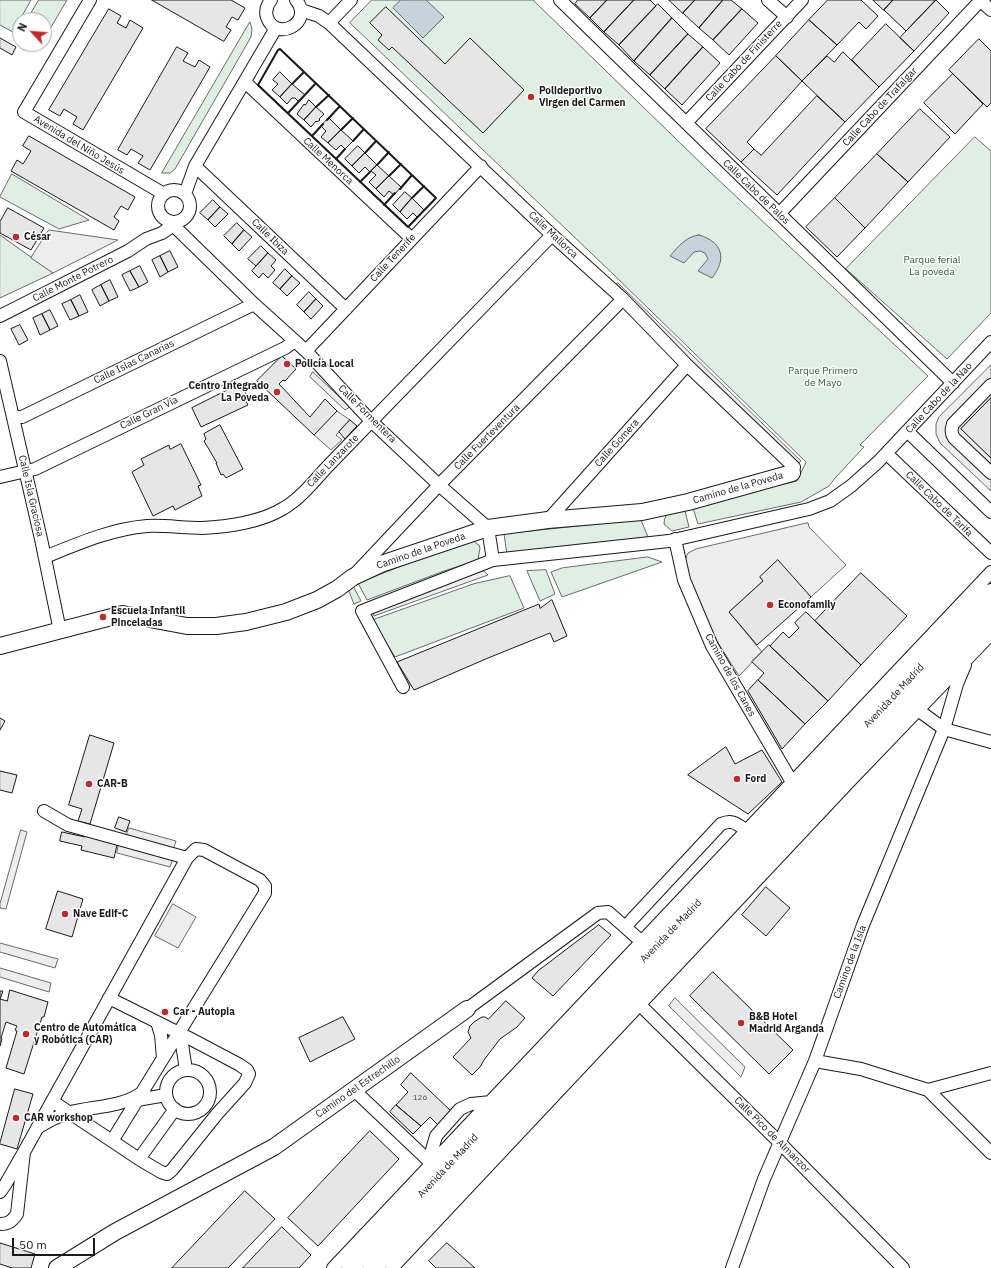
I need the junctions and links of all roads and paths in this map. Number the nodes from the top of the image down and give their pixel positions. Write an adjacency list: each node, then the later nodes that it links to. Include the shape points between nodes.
1 (90, 0): 17 (street, Avenida del Niño Jesús, via 24,112)
2 (351, 0): 11 (street)
3 (560, 0): 14 (street, Calle Cabo de Palos)
4 (768, 0): 10 (street)
5 (802, 0): 10 (street, Calle Cabo de Finisterre)
6 (981, 0): 9 (street); 20 (street, Calle Cabo de Trafalgar)
7 (268, 1): 12 (street, via 267,16)
8 (299, 5): 11 (street, Calle Mallorca); 12 (street, via 300,18 294,26 285,30)
9 (991, 10)
10 (787, 17): 14 (street, Calle Cabo de Finisterre)
11 (329, 23): 16 (street, Calle Mallorca)
12 (276, 28): 13 (street)
13 (245, 82): 15 (street); 24 (street, Calle Menorca)
14 (686, 123): 20 (street, Calle Cabo de Palos)
15 (195, 166): 17 (street, via 179,185); 18 (street); 27 (street, Calle Ibiza)
16 (481, 166): 22 (street, Calle Mallorca); 24 (street, Calle Tenerife)
17 (168, 192): 18 (street); 19 (street, via 159,203)
18 (185, 194): 21 (street, via 191,205 190,212 185,219)
19 (160, 213): 21 (street, via 167,221); 23 (street, Calle Monte Potrero, via 155,227)
20 (779, 214): 34 (street, Calle Cabo de Palos)
21 (176, 224): 23 (street, Calle Monte Potrero); 26 (street, Calle Formentera)
22 (552, 235): 25 (street, Calle Mallorca); 37 (street, Calle Lanzarote)
23 (146, 239): 28 (street, Calle Monte Potrero, via 128,251)
24 (412, 239): 27 (street, Calle Tenerife)
25 (623, 299): 33 (street, Calle Mallorca); 44 (street, Calle Fuerteventura)
26 (254, 304): 29 (street, Calle Formentera); 36 (street, Calle Islas Canarias, via 22,417)
27 (346, 309): 31 (street, Calle Tenerife)
28 (0, 316)
29 (295, 341): 31 (street, Calle Formentera); 40 (street, Calle Gran Vía, via 35,469)
30 (991, 342): 34 (street, Calle Cabo de la Nao)
31 (306, 351): 37 (street, Calle Formentera)
32 (0, 361): 36 (street, Calle Isla Graciosa)
33 (686, 366): 41 (street, Calle Mallorca, via 794,467); 46 (street, Calle Gomera)
34 (953, 383): 38 (street, Calle Cabo de la Nao)
35 (991, 385): 42 (street, via 951,429 954,438)
36 (13, 417): 40 (street, Calle Isla Graciosa)
37 (372, 421): 44 (street, Calle Formentera); 50 (street, Calle Lanzarote, via 297,498 269,515 248,522 218,527 147,526 117,531)
38 (907, 431): 39 (street, Calle Cabo de la Nao); 45 (street)
39 (886, 454): 48 (street, via 851,486 830,501 809,509); 49 (street, Calle Cabo de Tarifa)
40 (25, 471): 43 (street, Calle Gran Vía); 50 (street, Calle Isla Graciosa)
41 (792, 473): 46 (main road, Camino de la Poveda, via 642,512)
42 (991, 473)
43 (0, 477)
44 (439, 485): 47 (street, Calle Formentera); 53 (street, Calle Fuerteventura)
45 (991, 512)
46 (548, 520): 47 (main road, Camino de la Poveda)
47 (488, 528): 51 (street); 53 (main road, Camino de la Poveda, via 381,564)
48 (675, 539): 51 (street); 64 (street, Camino de los Canes, via 684,580 712,646)
49 (991, 553)
50 (45, 557): 56 (street, Calle Isla Graciosa)
51 (493, 560): 60 (street, via 362,611)
52 (991, 572): 64 (street)
53 (353, 577): 56 (main road, Camino de la Poveda, via 317,600 286,612 246,622 187,626 123,614)
54 (991, 593): 100 (highway, Avenida de Madrid)
55 (991, 615): 101 (highway, Avenida de Madrid)
56 (60, 631): 58 (main road, Camino de la Poveda)
57 (991, 634): 59 (street)
58 (0, 646)
59 (969, 657): 61 (street); 62 (street, Camino de la Isla, via 957,684)
60 (404, 687)
61 (918, 710): 62 (street); 71 (street)
62 (944, 729): 63 (street); 76 (street, Camino de la Isla, via 863,925)
63 (991, 742)
64 (792, 782): 66 (street)
65 (44, 811): 67 (street, via 68,825)
66 (746, 830): 68 (street, via 734,822 721,824); 69 (street)
67 (187, 858): 70 (street, via 160,918); 74 (street, via 196,849 204,850 260,880 265,893)
68 (625, 927): 69 (street, Camino del Estrechillo); 72 (street, Camino del Estrechillo, via 608,912 598,913)
69 (642, 942): 84 (street)
70 (109, 998): 73 (street); 83 (street)
71 (640, 1005): 91 (street, Calle Pico de Almanzor); 102 (street)
72 (467, 1010): 79 (main road, Camino del Estrechillo)
73 (157, 1022): 74 (street); 75 (street)
74 (179, 1032): 75 (street); 77 (street); 88 (street, via 240,1065 249,1074 246,1083)
75 (163, 1058): 82 (street)
76 (815, 1061): 80 (street, via 861,1069); 91 (street, Camino de la Isla)
77 (186, 1070): 81 (street, via 175,1074 168,1083); 85 (street, via 202,1075 207,1081 209,1098)
78 (991, 1073): 80 (street)
79 (354, 1090): 95 (street); 98 (main road, Camino del Estrechillo, via 274,1147 115,1232)
80 (928, 1090): 93 (street)
81 (166, 1095): 82 (street); 86 (street)
82 (139, 1097): 87 (street); 90 (street)
83 (52, 1101): 87 (street); 89 (street)
84 (491, 1102): 95 (street); 95 (street, via 471,1104 460,1109 436,1136)
85 (205, 1105): 86 (street, via 191,1114); 88 (street)
86 (175, 1109): 94 (street)
87 (68, 1113): 89 (street); 90 (street)
88 (217, 1114): 94 (street, via 167,1174)
89 (37, 1128): 92 (street)
90 (112, 1141): 94 (street)
91 (780, 1143): 103 (street, Camino de la Isla, via 764,1179); 104 (street, Calle Pico de Almanzor)
92 (24, 1152): 96 (street); 97 (street, via 17,1214 8,1223)
93 (991, 1153)
94 (140, 1159)
95 (431, 1163): 99 (street)
96 (0, 1192)
97 (0, 1224)
98 (57, 1268)
99 (333, 1268)
100 (352, 1268)
101 (373, 1268)
102 (392, 1268)
103 (732, 1268)
104 (903, 1268)

